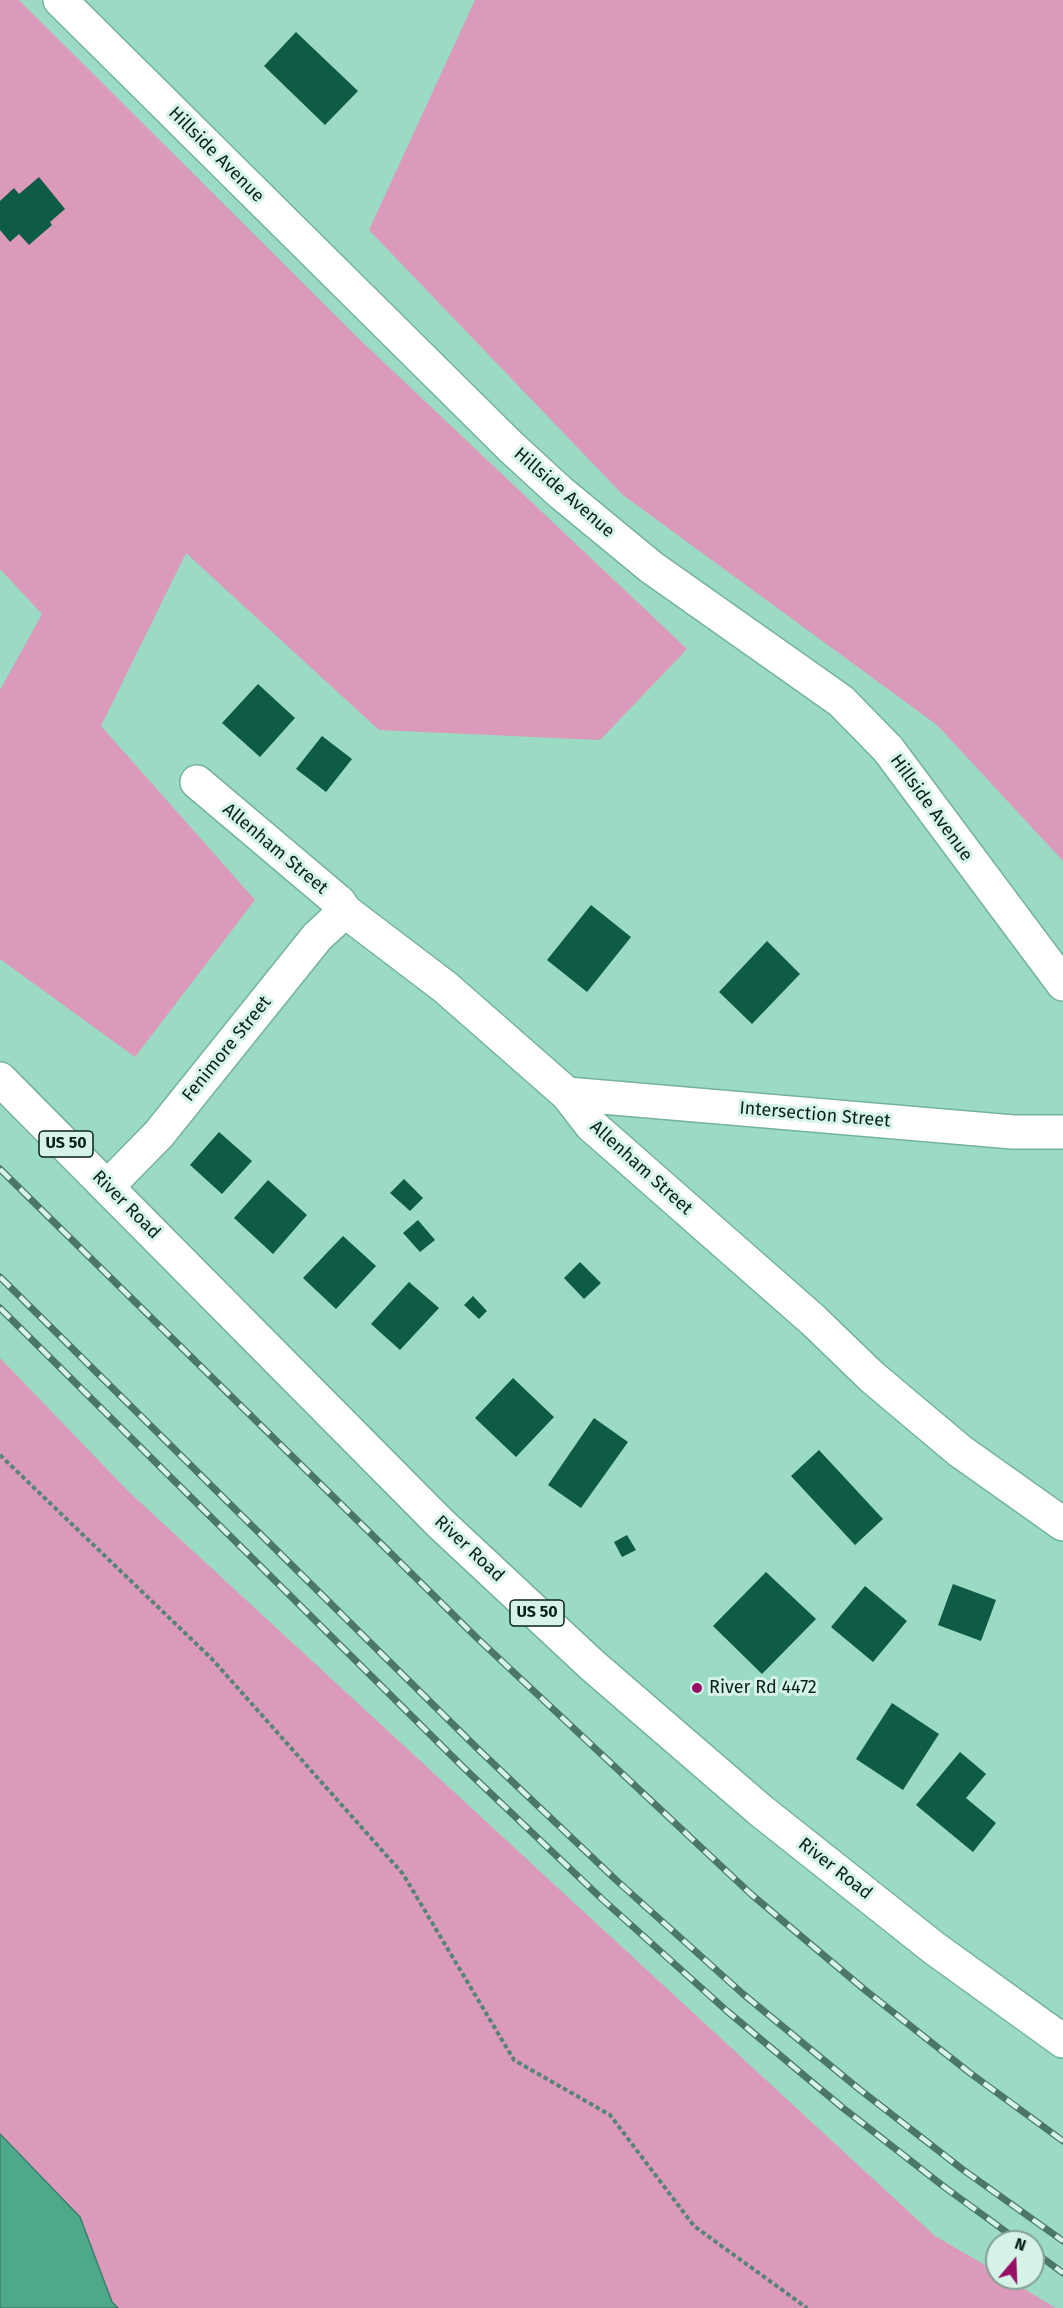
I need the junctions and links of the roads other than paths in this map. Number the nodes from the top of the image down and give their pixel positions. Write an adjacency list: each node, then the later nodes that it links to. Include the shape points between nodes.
1 (60, 0): 4 (street, Hillside Avenue, via 560,492 651,567 841,701 888,749)
2 (197, 782): 3 (street, Allenham Street)
3 (345, 911): 6 (street, Allenham Street, via 445,987); 8 (street, Fenimore Street, via 317,937 159,1134)
4 (1063, 984)
5 (0, 1079): 8 (street, River Road / US 50)
6 (567, 1094): 7 (street, Intersection Street, via 1013,1132); 9 (street, Allenham Street, via 591,1125 813,1320 872,1377 960,1451)
7 (1063, 1132)
8 (108, 1186): 10 (street, River Road / US 50, via 441,1524 592,1665 770,1817 934,1948)
9 (1063, 1524)
10 (1063, 2041)

